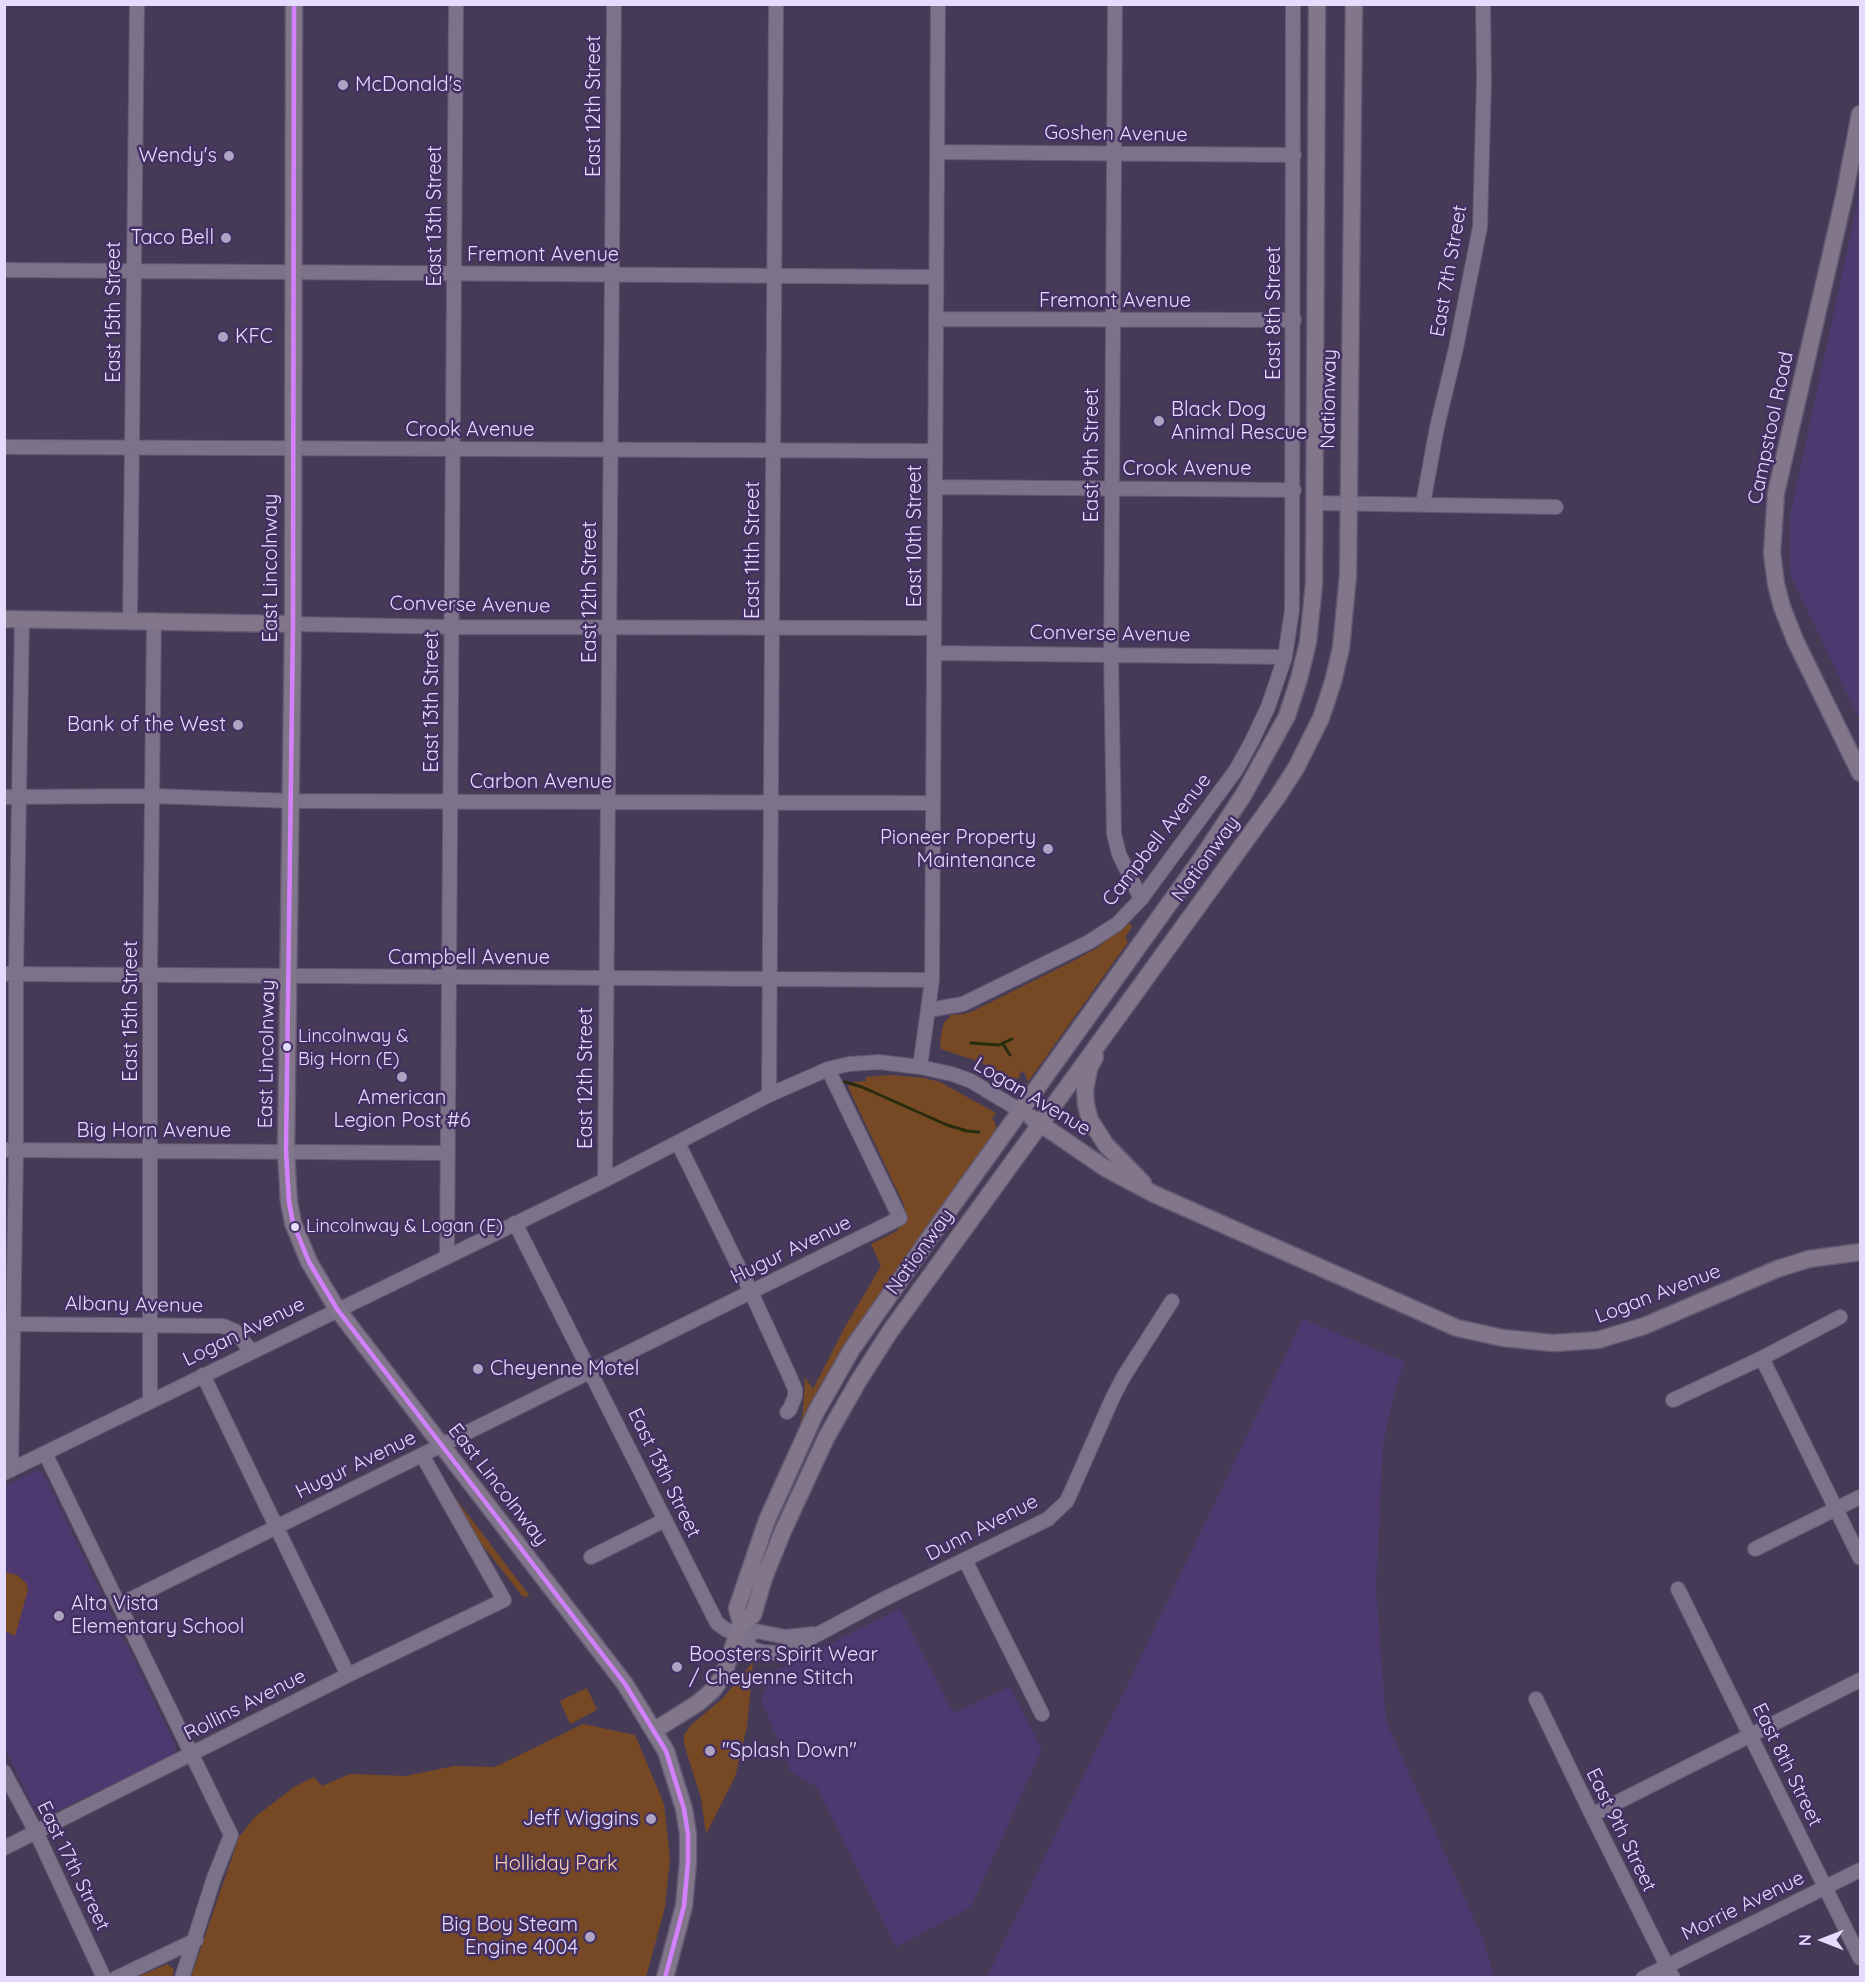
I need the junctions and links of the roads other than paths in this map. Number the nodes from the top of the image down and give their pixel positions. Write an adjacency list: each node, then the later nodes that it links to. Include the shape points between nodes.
1 (137, 4): 17 (street, East 15th Street)
2 (294, 4): 18 (main road, East Lincolnway)
3 (456, 4): 19 (street, East 13th Street)
4 (615, 4): 20 (street, East 12th Street)
5 (776, 4): 21 (street, East 11th Street)
6 (938, 4): 13 (street, East 10th Street)
7 (1114, 4): 14 (street, East 9th Street)
8 (1293, 4): 15 (street, East 8th Street)
9 (1317, 4): 37 (main road, Nationway)
10 (1354, 4): 36 (main road, Nationway)
11 (1483, 4): 38 (street, East 7th Street, via 1480,227)
12 (1860, 114): 52 (main road, Campstool Road, via 1776,493 1772,553 1782,608)
13 (937, 152): 14 (street, Goshen Avenue); 22 (street, East 10th Street)
14 (1114, 153): 15 (street, Goshen Avenue); 24 (street, East 9th Street)
15 (1294, 155): 25 (street, East 8th Street)
16 (4, 270): 17 (street, Fremont Avenue)
17 (133, 271): 18 (street, Fremont Avenue); 27 (street, East 15th Street)
18 (293, 273): 19 (street, Fremont Avenue); 28 (main road, East Lincolnway)
19 (454, 274): 20 (street, Fremont Avenue); 29 (street, East 13th Street)
20 (612, 275): 21 (street, Fremont Avenue); 30 (street, East 12th Street)
21 (775, 276): 22 (street, Fremont Avenue); 31 (street, East 11th Street)
22 (936, 277): 23 (street, East 10th Street)
23 (936, 320): 24 (street, Fremont Avenue); 32 (street, East 10th Street)
24 (1113, 320): 25 (street, Fremont Avenue); 34 (street, East 9th Street)
25 (1294, 320): 35 (street, East 8th Street)
26 (4, 447): 27 (street, Crook Avenue)
27 (132, 448): 28 (street, Crook Avenue); 42 (street, East 15th Street)
28 (292, 449): 29 (street, Crook Avenue); 44 (main road, East Lincolnway)
29 (453, 450): 30 (street, Crook Avenue); 45 (street, East 13th Street)
30 (611, 450): 31 (street, Crook Avenue); 46 (street, East 12th Street)
31 (774, 451): 32 (street, Crook Avenue); 47 (street, East 11th Street)
32 (935, 451): 33 (street, East 10th Street)
33 (935, 487): 34 (street, Crook Avenue); 48 (street, East 10th Street)
34 (1112, 488): 35 (street, Crook Avenue); 50 (street, East 9th Street)
35 (1294, 490): 51 (street, East 8th Street, via 1292,610)
36 (1349, 502): 37 (street); 38 (street); 70 (main road, Nationway, via 1341,648 1321,718 1278,796)
37 (1316, 503): 74 (main road, Nationway, via 1308,642 1279,731 1202,858)
38 (1423, 504): 39 (street)
39 (1556, 507)
40 (4, 619): 41 (main road, Converse Avenue)
41 (22, 619): 42 (main road, Converse Avenue); 55 (street)
42 (130, 620): 43 (main road, Converse Avenue)
43 (154, 620): 44 (main road, Converse Avenue); 53 (street, East 15th Street)
44 (293, 624): 45 (street, Converse Avenue); 56 (main road, East Lincolnway)
45 (452, 627): 46 (street, Converse Avenue); 57 (street, East 13th Street)
46 (609, 627): 47 (street, Converse Avenue); 58 (street, East 12th Street)
47 (772, 627): 48 (street, Converse Avenue); 59 (street, East 11th Street)
48 (934, 628): 49 (street, East 10th Street)
49 (934, 653): 50 (street, Converse Avenue); 60 (street, East 10th Street)
50 (1111, 654): 51 (street, Converse Avenue); 61 (street, East 9th Street, via 1114,834 1119,854)
51 (1285, 657): 61 (street, Campbell Avenue, via 1268,707 1236,770)
52 (1860, 773)
53 (153, 796): 55 (street, Carbon Avenue); 56 (street, Carbon Avenue); 63 (street, East 15th Street)
54 (4, 797): 55 (street, Carbon Avenue)
55 (19, 797): 62 (street)
56 (292, 801): 57 (street, Carbon Avenue); 64 (main road, East Lincolnway)
57 (450, 801): 58 (street, Carbon Avenue); 65 (street, East 13th Street)
58 (608, 802): 59 (street, Carbon Avenue); 66 (street, East 12th Street)
59 (771, 803): 60 (street, Carbon Avenue); 67 (street, East 11th Street)
60 (933, 803): 68 (street, East 10th Street)
61 (1141, 899): 69 (street, Campbell Avenue, via 1117,924 1089,942 963,1004)
62 (10, 974): 63 (street, Campbell Avenue); 77 (street)
63 (150, 975): 64 (street, Campbell Avenue); 78 (street, East 15th Street)
64 (289, 977): 65 (street, Campbell Avenue); 79 (main road, East Lincolnway)
65 (449, 977): 66 (street, Campbell Avenue); 80 (street, East 13th Street)
66 (606, 978): 67 (street, Campbell Avenue); 81 (street, East 12th Street)
67 (770, 979): 68 (street, Campbell Avenue); 73 (street, East 11th Street)
68 (932, 980): 69 (street, East 10th Street)
69 (928, 1010): 71 (street, East 10th Street)
70 (1113, 1022): 75 (main road, Nationway); 82 (main road, via 1089,1069 1085,1090 1088,1112 1106,1145)
71 (920, 1066): 72 (street, Logan Avenue, via 879,1062); 74 (street, Logan Avenue, via 971,1081)
72 (828, 1069): 73 (street, Logan Avenue); 86 (street, Hugur Avenue, via 900,1218)
73 (769, 1095): 76 (street, Logan Avenue)
74 (1021, 1111): 75 (main road, Logan Avenue); 113 (main road, Nationway, via 866,1328 825,1395 761,1537 737,1608)
75 (1039, 1123): 82 (main road, Logan Avenue, via 1105,1168); 113 (main road, Nationway, via 913,1298 850,1395 797,1500 753,1615)
76 (678, 1143): 81 (street, Logan Avenue); 86 (street)
77 (10, 1150): 78 (street, Big Horn Avenue); 90 (street)
78 (150, 1150): 79 (street, Big Horn Avenue); 91 (street, East 15th Street)
79 (286, 1151): 80 (street, Big Horn Avenue); 88 (main road, East Lincolnway, via 293,1223 309,1262)
80 (448, 1153): 85 (street, East 13th Street)
81 (605, 1179): 83 (street, Logan Avenue)
82 (1154, 1194): 84 (main road, Logan Avenue, via 1457,1328 1533,1342 1598,1340 1644,1326 1777,1269 1809,1259)
83 (516, 1223): 85 (street, Logan Avenue); 94 (street, East 13th Street)
84 (1860, 1252)
85 (447, 1256): 88 (street, Logan Avenue)
86 (751, 1292): 94 (street, Hugur Avenue); 98 (street, via 795,1389)
87 (1172, 1301): 110 (street, Dunn Avenue, via 1124,1376 1067,1501 1043,1523)
88 (337, 1309): 92 (street, Logan Avenue); 99 (main road, East Lincolnway)
89 (1840, 1317): 93 (street)
90 (9, 1324): 91 (street, Albany Avenue); 102 (street)
91 (151, 1326): 92 (street, Albany Avenue, via 224,1326 235,1331); 97 (street, East 15th Street)
92 (252, 1352): 95 (street, Logan Avenue)
93 (1762, 1358): 96 (street); 104 (street)
94 (592, 1371): 99 (street, Hugur Avenue); 105 (street, East 13th Street)
95 (203, 1375): 97 (street, Logan Avenue); 106 (street)
96 (1673, 1400)
97 (150, 1402): 100 (street, Logan Avenue)
98 (787, 1412)
99 (441, 1445): 101 (street, Hugur Avenue); 118 (main road, East Lincolnway, via 625,1684)
100 (45, 1453): 102 (street, Logan Avenue); 112 (street)
101 (422, 1455): 106 (street, Hugur Avenue); 114 (street, Rollins Avenue, via 504,1600)
102 (8, 1471)
103 (1860, 1497): 104 (street)
104 (1836, 1509): 107 (street); 109 (street)
105 (665, 1520): 108 (street); 113 (street, East 13th Street, via 714,1617 725,1629)
106 (275, 1526): 112 (street, Hugur Avenue); 114 (street)
107 (1755, 1550)
108 (591, 1557)
109 (1860, 1558)
110 (965, 1560): 113 (street, Dunn Avenue, via 820,1633 786,1637); 117 (street)
111 (1678, 1589): 119 (street, East 8th Street)
112 (119, 1605): 120 (street)
113 (741, 1632): 118 (main road, Nationway, via 713,1690)
114 (348, 1675): 120 (street, Rollins Avenue)
115 (1860, 1680): 119 (street)
116 (1536, 1699): 122 (street, East 9th Street)
117 (1042, 1714)
118 (655, 1731): 133 (main road, East Lincolnway, via 678,1785 688,1834 684,1906)
119 (1751, 1735): 122 (street); 126 (street, East 8th Street)
120 (192, 1754): 123 (street, Rollins Avenue); 127 (street, via 231,1835)
121 (4, 1772): 123 (street, East 17th Street)
122 (1592, 1815): 129 (street, East 9th Street)
123 (36, 1832): 124 (street, Rollins Avenue); 130 (street, East 17th Street)
124 (4, 1848)
125 (1860, 1870): 126 (street, Morrie Avenue)
126 (1825, 1888): 128 (street, East 8th Street); 129 (street, Morrie Avenue)
127 (196, 1940): 131 (street); 132 (street)
128 (1860, 1958)
129 (1670, 1972): 134 (street, Morrie Avenue)
130 (105, 1977)
131 (116, 1977)
132 (182, 1977)
133 (665, 1977)
134 (1643, 1977)

